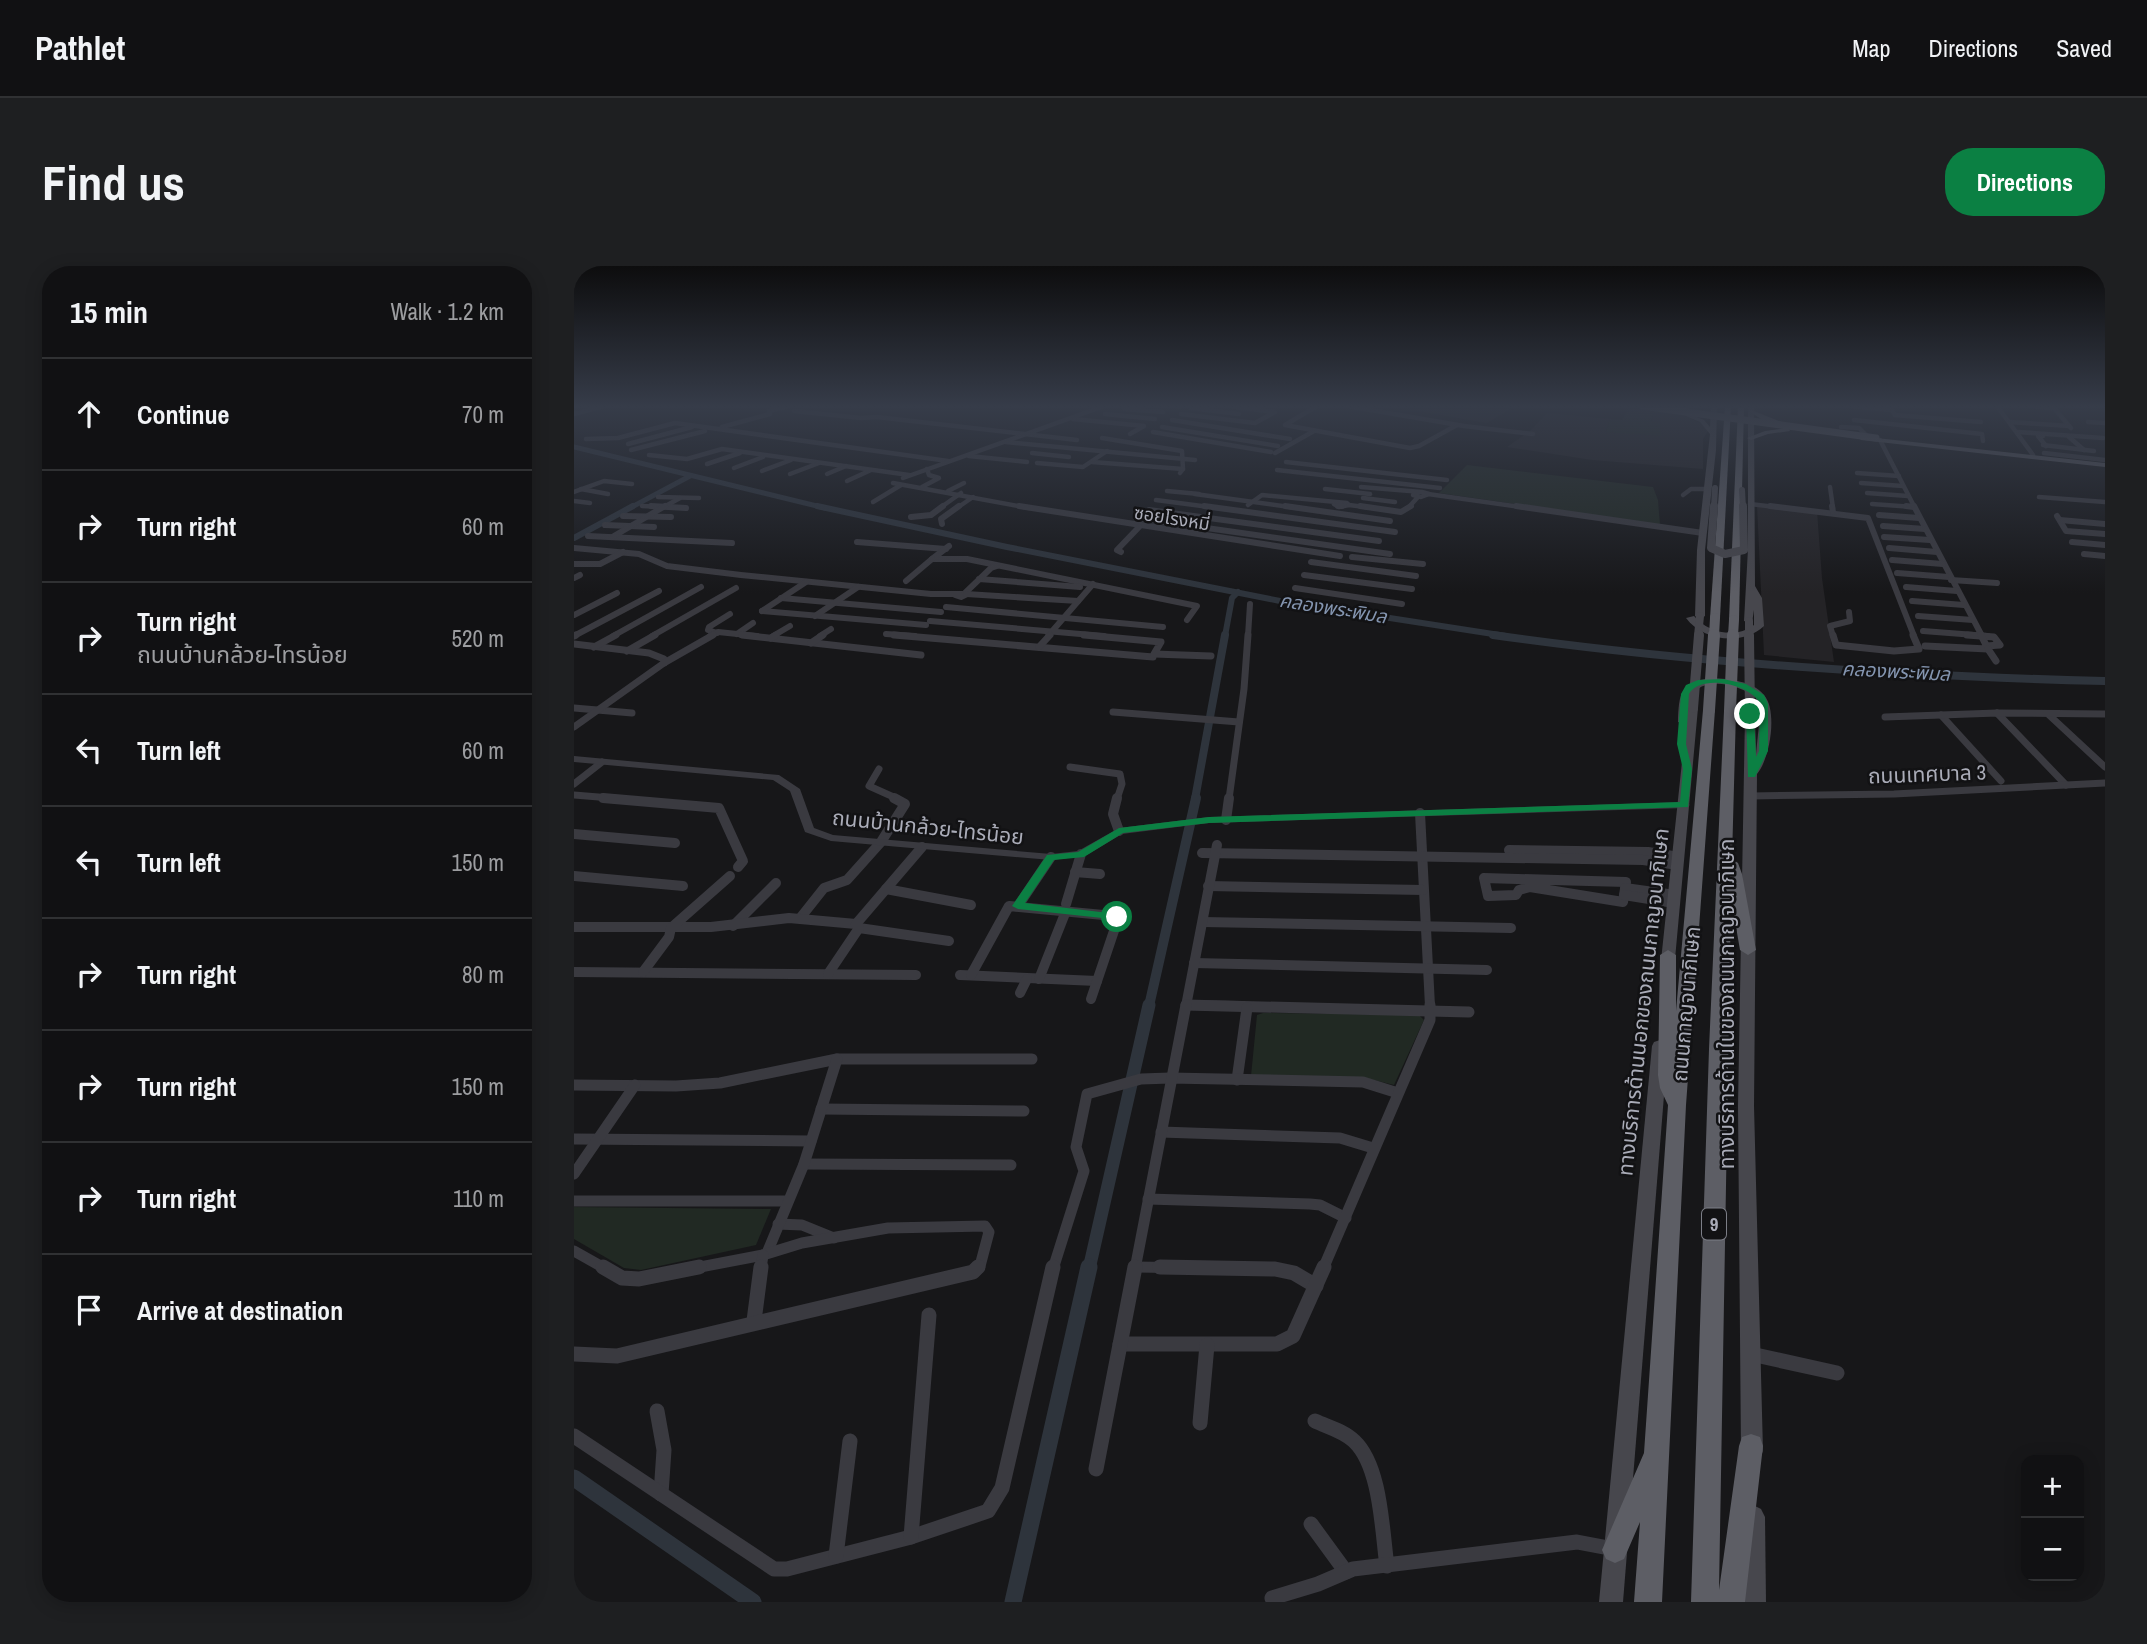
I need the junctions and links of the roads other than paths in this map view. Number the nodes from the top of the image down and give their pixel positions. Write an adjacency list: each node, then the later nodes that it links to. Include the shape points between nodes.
1 (769, 468): 17 (street)
2 (805, 468): 20 (street)
3 (840, 468): 21 (street)
4 (861, 468): 15 (street)
5 (1154, 468): 6 (street)
6 (1182, 468)
7 (1343, 468): 18 (street)
8 (1711, 468): 36 (main road, ทางบริการด้านนอกของถนนกาญจนาภิเษก)
9 (1724, 468): 211 (highway, ถนนกาญจนาภิเษก / 9, bridge, via 1715,618)
10 (1739, 468): 243 (highway, ถนนกาญจนาภิเษก / 9, bridge)
11 (1744, 468): 36 (main road, bridge, via 1744,550 1725,554 1711,548)
12 (1750, 468): 62 (main road, ทางบริการด้านในของถนนกาญจนาภิเษก)
13 (1895, 468): 23 (street)
14 (927, 469): 22 (street); 34 (street, via 929,475 939,478)
15 (872, 470): 22 (street); 26 (street)
16 (1277, 470): 24 (street)
17 (762, 471)
18 (1367, 471): 24 (street); 25 (street)
19 (1857, 473): 23 (street)
20 (790, 474)
21 (827, 474)
22 (909, 475): 30 (street, via 893,483)
23 (1899, 476): 32 (street)
24 (1360, 478): 35 (street); 45 (street)
25 (1447, 480)
26 (847, 481)
27 (964, 483): 40 (street)
28 (1861, 483): 32 (street)
29 (632, 484): 37 (street, via 604,481)
30 (901, 485): 34 (street, ซอยโรงหมี่); 58 (street)
31 (1333, 485): 45 (street)
32 (1903, 486): 48 (street)
33 (1830, 487): 71 (street)
34 (922, 488): 40 (street, ซอยโรงหมี่)
35 (1440, 488)
36 (1711, 489): 47 (street, via 1691,489); 95 (main road, ทางบริการด้านนอกของถนนกาญจนาภิเษก)
37 (577, 491): 42 (street)
38 (1167, 491): 44 (street)
39 (1323, 491): 45 (street)
40 (948, 492): 43 (street, ซอยโรงหมี่)
41 (1867, 493): 48 (street)
42 (608, 494)
43 (961, 494): 50 (street, ซอยโรงหมี่); 78 (street, via 931,515)
44 (1195, 494): 51 (street); 61 (street)
45 (1344, 494): 46 (street, via 1361,487); 46 (street, via 1349,505 1401,512); 51 (street); 56 (street); 72 (street)
46 (1417, 494): 95 (street)
47 (1683, 495)
48 (1908, 496): 66 (street)
49 (658, 497): 53 (street)
50 (972, 497): 68 (street, ซอยโรงหมี่); 84 (street, via 941,519)
51 (1259, 497): 61 (street)
52 (2039, 497): 59 (street)
53 (680, 498): 54 (street); 65 (street)
54 (699, 498)
55 (1156, 500): 70 (street)
56 (1398, 500)
57 (574, 501): 60 (street)
58 (873, 502)
59 (2105, 502)
60 (590, 503)
61 (1251, 503): 70 (street); 72 (street)
62 (1750, 504): 71 (street); 136 (main road, ทางบริการด้านในของถนนกาญจนาภิเษก)
63 (1872, 504): 66 (street)
64 (642, 506): 65 (street)
65 (665, 507): 67 (street); 76 (street)
66 (1913, 507): 80 (street)
67 (686, 508)
68 (1027, 508): 73 (street); 90 (street, ซอยโรงหมี่)
69 (1150, 510): 81 (street)
70 (1239, 511): 81 (street); 83 (street)
71 (1833, 512): 166 (street, via 1868,518 1919,649 1836,645 1830,626 1850,621)
72 (1332, 513): 82 (street); 83 (street)
73 (1020, 514)
74 (623, 516): 76 (street)
75 (1879, 516): 80 (street)
76 (648, 517): 77 (street); 87 (street)
77 (671, 517)
78 (911, 517)
79 (1136, 518): 91 (street)
80 (1919, 518): 92 (street)
81 (1227, 521): 91 (street); 93 (street)
82 (1390, 521)
83 (1321, 522): 93 (street); 94 (street)
84 (942, 524)
85 (2105, 524): 96 (street, via 2058,518 2066,531)
86 (605, 525): 87 (street)
87 (631, 526): 89 (street); 98 (street)
88 (1883, 526): 92 (street)
89 (654, 527)
90 (1139, 527): 112 (street, via 1117,548); 116 (street, ซอยโรงหมี่)
91 (1214, 529): 104 (street)
92 (1925, 529): 100 (street)
93 (1310, 532): 102 (street); 104 (street)
94 (1395, 532)
95 (1703, 533): 139 (main road, ทางบริการด้านนอกของถนนกาญจนาภิเษก)
96 (2105, 534)
97 (588, 536): 98 (street)
98 (612, 537): 103 (street); 109 (street)
99 (1884, 537): 100 (street)
100 (1930, 540): 113 (street)
101 (857, 541): 120 (street, via 948,547)
102 (1379, 541)
103 (732, 542)
104 (1301, 542): 110 (street)
105 (2072, 542): 106 (street)
106 (2105, 545)
107 (575, 548): 109 (street)
108 (1889, 548): 113 (street)
109 (590, 549): 111 (street)
110 (1363, 551): 114 (street); 119 (street)
111 (624, 552): 123 (street, via 600,564); 134 (street, via 671,566)
112 (1121, 552)
113 (1937, 552): 125 (street)
114 (1390, 554)
115 (2084, 554): 118 (street)
116 (1340, 556)
117 (1352, 556): 119 (street)
118 (2105, 556)
119 (1368, 558): 124 (street); 127 (street)
120 (932, 559): 126 (street, via 967,559); 135 (street)
121 (1892, 560): 125 (street)
122 (1311, 562): 127 (street)
123 (574, 564)
124 (1423, 564)
125 (1943, 564): 132 (street)
126 (997, 566): 128 (street); 133 (street)
127 (1369, 570): 131 (street); 137 (street)
128 (1042, 573): 138 (street); 141 (street)
129 (1897, 573): 132 (street)
130 (1304, 575): 137 (street)
131 (1416, 576)
132 (1950, 578): 140 (street); 149 (street)
133 (979, 579): 138 (street); 152 (street)
134 (807, 581): 143 (street); 155 (street)
135 (906, 581)
136 (1750, 581): 139 (main road, via 1758,598 1759,626 1741,635 1715,633 1696,625 1691,618); 228 (main road, ทางบริการด้านในของถนนกาญจนาภิเษก, bridge)
137 (1361, 582): 147 (street); 154 (street)
138 (1034, 583): 141 (street); 156 (street)
139 (1700, 583): 211 (main road, ทางบริการด้านนอกของถนนกาญจนาภิเษก, bridge)
140 (1997, 583)
141 (1091, 586): 157 (street); 174 (street, via 1197,606)
142 (701, 587): 199 (street)
143 (858, 587): 150 (street); 159 (street)
144 (1906, 587): 149 (street)
145 (736, 588): 202 (street)
146 (1295, 588): 154 (street)
147 (1412, 589)
148 (659, 591): 167 (street)
149 (1957, 591): 162 (street)
150 (909, 592): 153 (street); 163 (street)
151 (617, 593): 169 (street)
152 (966, 594): 153 (street); 156 (street)
153 (956, 596): 164 (street)
154 (1351, 596): 161 (street)
155 (781, 598): 159 (street); 171 (street, via 762,611)
156 (1020, 598): 157 (street); 165 (street)
157 (1078, 601): 173 (street)
158 (1912, 601): 162 (street)
159 (835, 602): 163 (street); 171 (street)
160 (1250, 604): 220 (street)
161 (1402, 604)
162 (1964, 605): 175 (street)
163 (889, 607): 164 (street); 176 (street)
164 (943, 609): 165 (street); 178 (street)
165 (1005, 612): 173 (street); 181 (street)
166 (1849, 612)
167 (616, 613): 170 (street); 190 (street)
168 (730, 614): 186 (street, via 709,627)
169 (574, 615)
170 (626, 615)
171 (815, 616): 176 (street)
172 (1918, 616): 175 (street)
173 (1064, 617): 179 (street); 184 (street)
174 (1187, 620)
175 (1973, 620): 189 (street)
176 (872, 621): 178 (street)
177 (753, 623): 187 (street)
178 (928, 623): 181 (street); 191 (street)
179 (1122, 623): 182 (street); 193 (street)
180 (790, 626): 194 (street)
181 (990, 626): 184 (street); 195 (street)
182 (1163, 626)
183 (831, 629): 196 (street)
184 (1052, 631): 192 (street); 200 (street)
185 (1923, 631): 189 (street)
186 (717, 633): 187 (street); 208 (street)
187 (737, 634): 194 (street)
188 (886, 634): 191 (street)
189 (1981, 635): 201 (street); 201 (street, via 1997,638 2000,645)
190 (574, 636)
191 (913, 636): 195 (street)
192 (1100, 636): 193 (street); 203 (street)
193 (1110, 637): 205 (street, via 1160,642)
194 (771, 638): 196 (street)
195 (973, 641): 200 (street)
196 (811, 643): 204 (street)
197 (574, 644): 199 (street)
198 (1925, 646): 201 (street)
199 (594, 647): 202 (street)
200 (1039, 647): 203 (street)
201 (1987, 648): 207 (street)
202 (627, 651): 208 (street, via 659,657)
203 (1088, 651): 205 (street)
204 (920, 655)
205 (1153, 655): 206 (street); 209 (street)
206 (1211, 656)
207 (1996, 661)
208 (664, 663): 212 (street)
209 (1147, 665)
210 (574, 708): 212 (street)
211 (1701, 709): 227 (main road, ทางบริการด้านนอกของถนนกาญจนาภิเษก); 296 (highway, ถนนกาญจนาภิเษก / 9)
212 (597, 710): 214 (street); 221 (street)
213 (1113, 712): 220 (street)
214 (632, 713)
215 (1997, 713): 216 (street); 217 (street); 232 (street)
216 (1941, 715): 219 (street); 229 (street)
217 (2049, 715): 218 (street); 225 (street)
218 (2103, 716)
219 (1885, 717)
220 (1239, 722): 237 (street)
221 (574, 727)
222 (574, 760): 223 (street, ถนนบ้านกล้วย-ไทรน้อย)
223 (602, 762): 231 (street); 240 (street, ถนนบ้านกล้วย-ไทรน้อย, via 775,777 795,789 810,830 831,838)
224 (1070, 767): 238 (street, via 1120,774 1122,784 1113,813)
225 (2105, 767)
226 (879, 769): 240 (street, via 869,786 905,804)
227 (1688, 769): 228 (main road, via 1682,744 1685,694 1701,682 1723,681 1754,691 1764,704 1763,751); 235 (main road, ทางบริการด้านนอกของถนนกาญจนาภิเษก)
228 (1751, 775): 234 (main road, ทางบริการด้านในของถนนกาญจนาภิเษก)
229 (2001, 781)
230 (2105, 783): 232 (street, ถนนเทศบาล 3)
231 (574, 784)
232 (2066, 785): 234 (street, ถนนเทศบาล 3)
233 (574, 795): 248 (street, via 719,808 743,861)
234 (1750, 796): 272 (main road, ทางบริการด้านในของถนนกาญจนาภิเษก)
235 (1685, 805): 236 (street, ถนนบ้านกล้วย-ไทรน้อย); 247 (main road, ทางบริการด้านนอกของถนนกาญจนาภิเษก)
236 (1420, 813): 237 (street, ถนนบ้านกล้วย-ไทรน้อย); 244 (street)
237 (1226, 820): 238 (street, ถนนบ้านกล้วย-ไทรน้อย)
238 (1119, 831): 245 (street, ถนนบ้านกล้วย-ไทรน้อย)
239 (574, 834): 241 (street)
240 (881, 842): 242 (street, ถนนบ้านกล้วย-ไทรน้อย); 263 (street, via 846,881 824,888)
241 (675, 843)
242 (922, 847): 246 (street, ถนนบ้านกล้วย-ไทรน้อย); 256 (street)
243 (1726, 847): 272 (highway); 342 (highway, ถนนกาญจนาภิเษก / 9)
244 (1421, 851): 247 (street); 255 (street, via 1211,850); 257 (street)
245 (1081, 855): 246 (street, ถนนบ้านกล้วย-ไทรน้อย); 249 (street)
246 (1051, 857): 261 (street)
247 (1678, 861): 259 (main road, ทางบริการด้านนอกของถนนกาญจนาภิเษก)
248 (738, 867)
249 (1075, 872): 250 (street); 262 (street)
250 (1100, 874)
251 (574, 876): 254 (street)
252 (730, 876): 269 (street)
253 (776, 883): 266 (street)
254 (683, 886)
255 (1208, 886): 257 (street); 264 (street)
256 (887, 889): 260 (street); 267 (street)
257 (1423, 890): 265 (street)
258 (1625, 892): 258 (street, via 1623,902 1530,887 1516,895 1488,897 1484,878 1626,882); 259 (street)
259 (1674, 899): 273 (main road, ทางบริการด้านนอกของถนนกาญจนาภิเษก)
260 (971, 905)
261 (1018, 906): 262 (street); 281 (street, via 1007,907 965,975)
262 (1066, 907): 281 (street); 282 (street, via 1118,918)
263 (802, 917): 266 (street); 267 (street)
264 (1203, 922): 265 (street); 274 (street)
265 (1427, 925): 270 (street); 275 (street)
266 (733, 926): 269 (street)
267 (858, 926): 271 (street); 279 (street)
268 (574, 927): 269 (street)
269 (671, 928): 278 (street)
270 (1511, 928)
271 (949, 942)
272 (1748, 950): 322 (main road, ทางบริการด้านในของถนนกาญจนาภิเษก)
273 (1668, 956): 296 (highway, via 1667,1075); 335 (main road, ทางบริการด้านนอกของถนนกาญจนาภิเษก)
274 (1194, 963): 275 (street); 285 (street)
275 (1429, 968): 276 (street); 287 (street)
276 (1487, 970)
277 (574, 972): 278 (street)
278 (643, 972): 279 (street)
279 (828, 974): 280 (street)
280 (916, 975)
281 (1033, 979): 282 (street); 283 (street)
282 (1097, 981): 284 (street)
283 (1020, 993)
284 (1091, 999)
285 (1186, 1005): 286 (street); 291 (street)
286 (1247, 1007): 287 (street); 292 (street)
287 (1431, 1010): 288 (street); 295 (street)
288 (1469, 1012)
289 (837, 1059): 290 (street); 294 (street, via 720,1083); 297 (street)
290 (1032, 1059)
291 (1170, 1078): 292 (street); 299 (street); 334 (street, via 1088,1088 1076,1147 1084,1171 1046,1291 1002,1488 988,1511)
292 (1237, 1080): 295 (street, via 1363,1082)
293 (574, 1085): 294 (street)
294 (635, 1086): 301 (street)
295 (1398, 1093): 303 (street)
296 (1677, 1105): 330 (highway, ถนนกาญจนาภิเษก / 9)
297 (821, 1109): 298 (street); 302 (street)
298 (1024, 1111)
299 (1161, 1132): 303 (street, via 1340,1138); 307 (street)
300 (574, 1139): 301 (street)
301 (598, 1139): 302 (street); 306 (street)
302 (811, 1141): 304 (street)
303 (1373, 1147): 310 (street)
304 (804, 1164): 305 (street); 309 (street)
305 (1011, 1165)
306 (574, 1174)
307 (1148, 1199): 310 (street, via 1310,1204); 315 (street)
308 (574, 1201): 309 (street)
309 (788, 1201): 311 (street)
310 (1346, 1218): 316 (street)
311 (778, 1224): 312 (street, via 802,1225); 314 (street)
312 (834, 1238): 314 (street); 318 (street, via 888,1228 985,1226 989,1232 980,1266 973,1272)
313 (574, 1251): 314 (street, via 622,1278 639,1279)
314 (764, 1254): 318 (street)
315 (1135, 1267): 316 (street, via 1275,1269 1294,1273); 319 (street)
316 (1316, 1286): 320 (street, via 1286,1342)
317 (929, 1315): 334 (street)
318 (754, 1321): 321 (street, via 617,1356)
319 (1120, 1344): 320 (street); 331 (street)
320 (1207, 1345): 326 (street)
321 (574, 1353)
322 (1750, 1354): 323 (street); 329 (main road, ทางบริการด้านในของถนนกาญจนาภิเษก)
323 (1837, 1373)
324 (657, 1411): 332 (street, via 664,1450)
325 (1315, 1421): 337 (street, via 1344,1434 1361,1449 1372,1476)
326 (1200, 1423)
327 (574, 1436): 332 (street)
328 (850, 1441): 336 (street)
329 (1751, 1446): 343 (highway); 344 (main road, ทางบริการด้านในของถนนกาญจนาภิเษก)
330 (1657, 1451): 335 (highway); 341 (highway, ถนนกาญจนาภิเษก / 9)
331 (1096, 1469)
332 (661, 1494): 336 (street, via 774,1569)
333 (1311, 1524): 338 (street)
334 (911, 1537): 336 (street)
335 (1615, 1550): 337 (street, via 1577,1542); 340 (main road, ทางบริการด้านนอกของถนนกาญจนาภิเษก)
336 (836, 1556)
337 (1387, 1566): 338 (street)
338 (1346, 1572): 339 (street)
339 (1272, 1598)
340 (1611, 1602)
341 (1648, 1602)
342 (1705, 1602)
343 (1731, 1602)
344 (1754, 1602)

